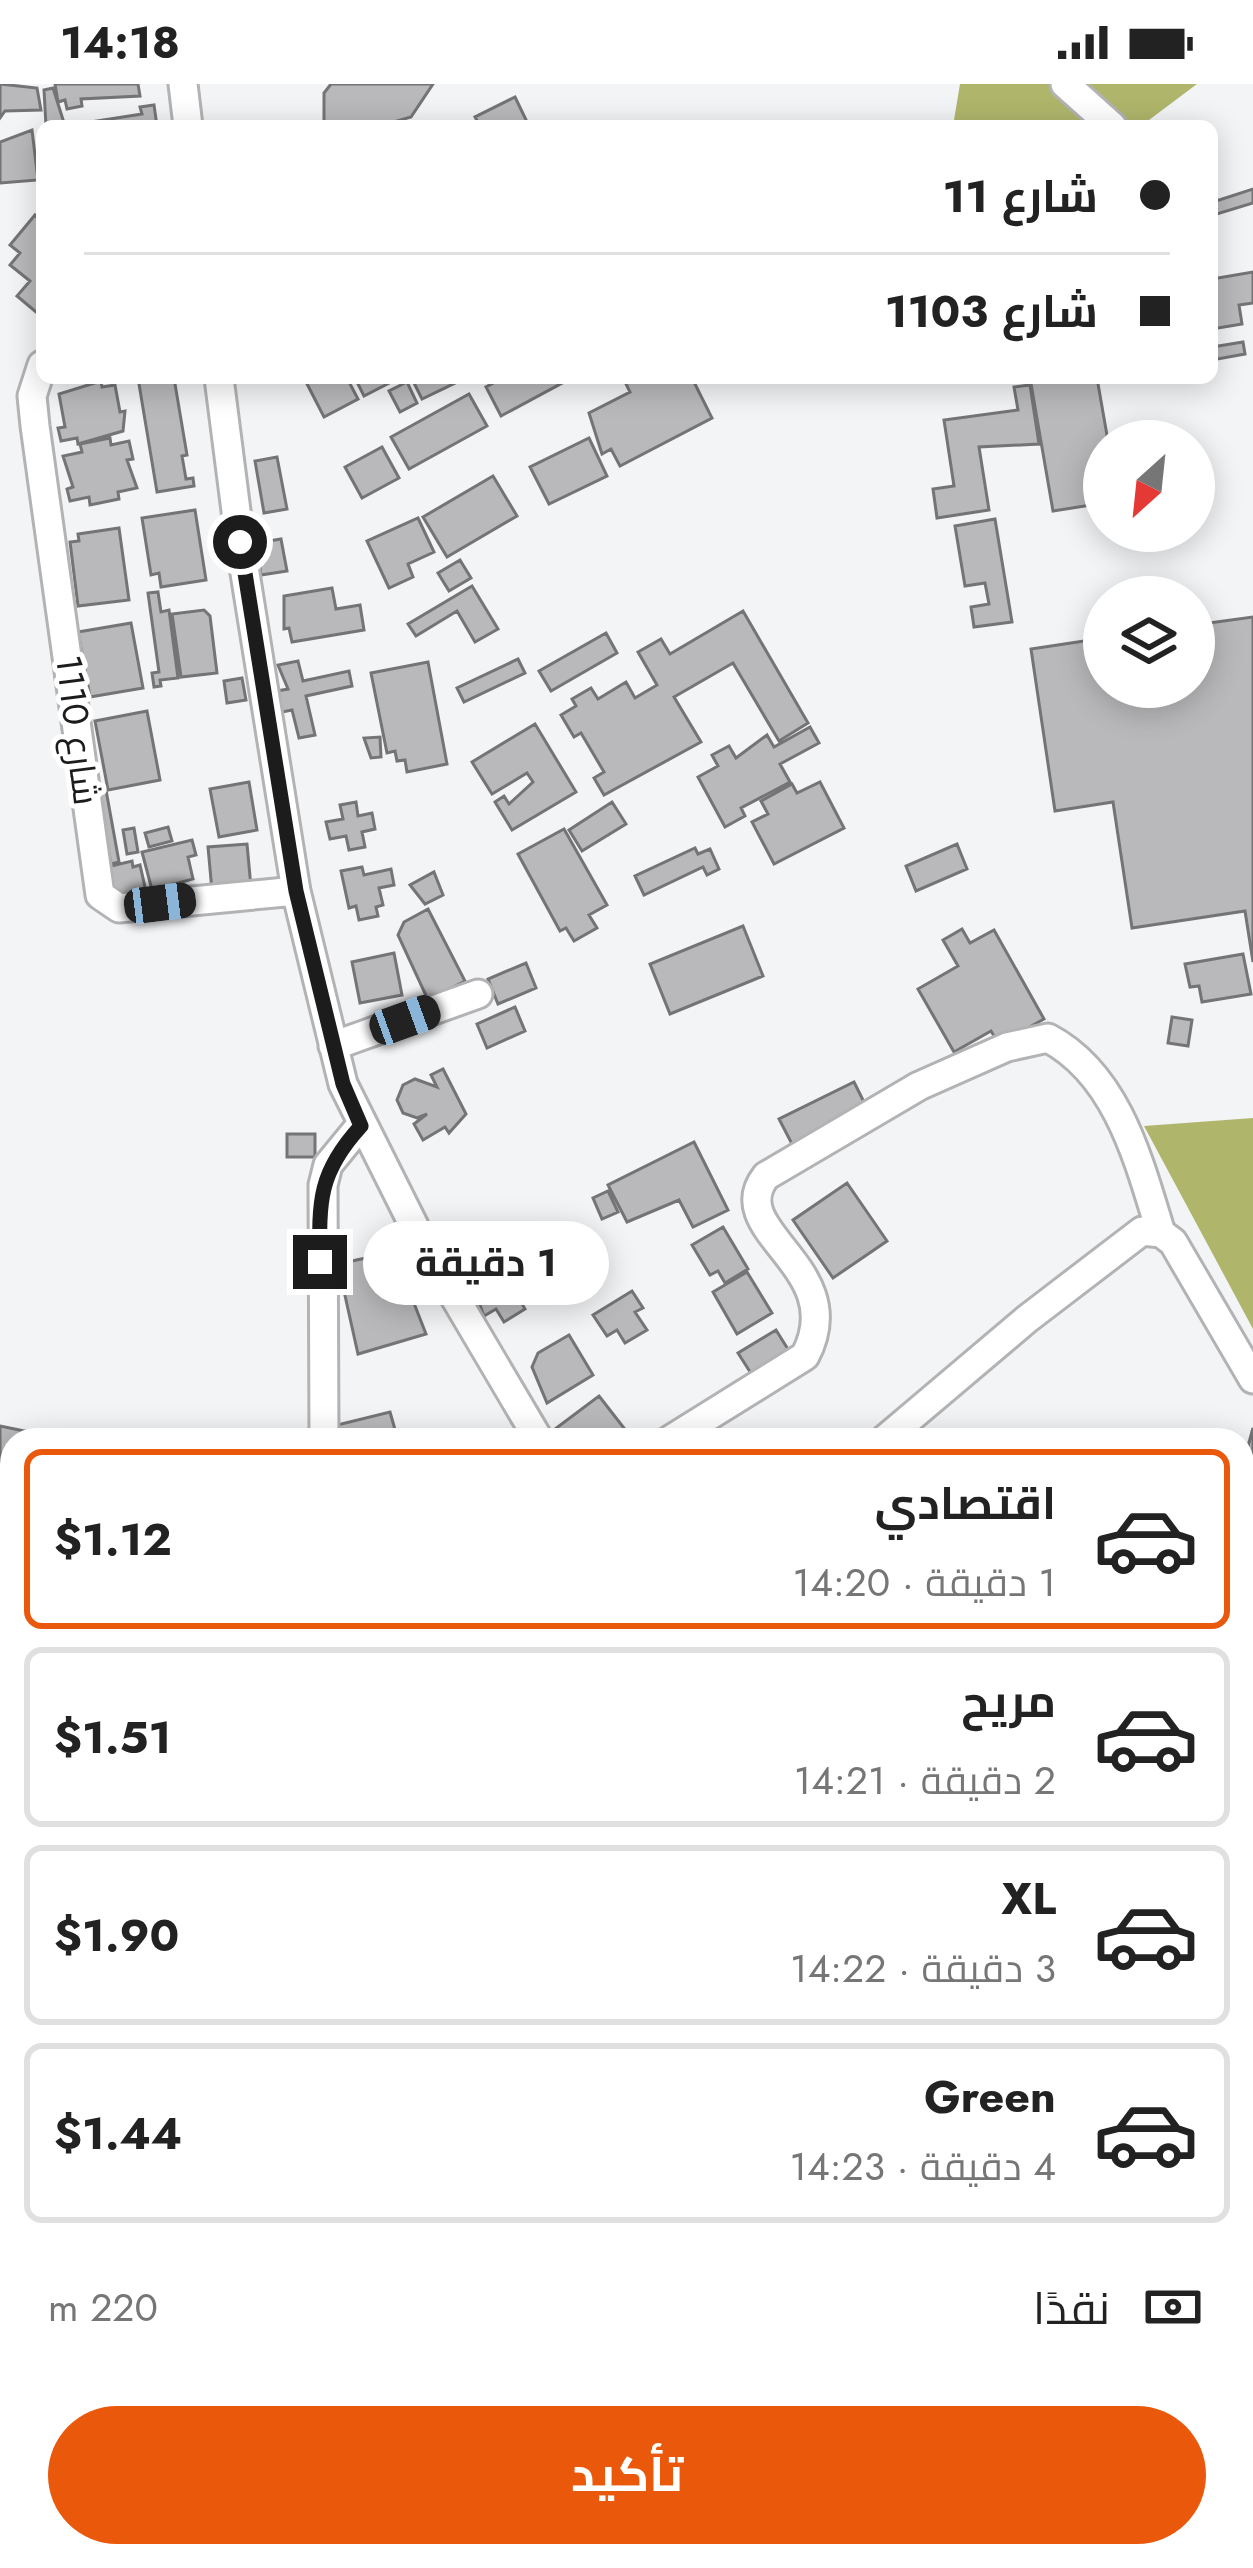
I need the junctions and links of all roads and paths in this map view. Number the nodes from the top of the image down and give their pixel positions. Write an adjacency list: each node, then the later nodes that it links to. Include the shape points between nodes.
1 (183, 84): 3 (street)
2 (1065, 84): 4 (street)
3 (187, 120)
4 (1105, 120)
5 (36, 384): 7 (street, شارع 1110, via 35,426 100,896 119,908)
6 (220, 384): 7 (street)
7 (296, 891): 9 (street)
8 (478, 994): 9 (street)
9 (333, 1046): 10 (street)
10 (361, 1126): 13 (street, via 322,1185); 14 (street)
11 (1147, 1234): 12 (street, via 1173,1242); 15 (street, via 1137,1157 1087,1064 1048,1038 1007,1047 902,1096 766,1177 756,1210 805,1276 819,1312 817,1334 806,1356); 16 (street)
12 (1253, 1379)
13 (324, 1428)
14 (531, 1428)
15 (689, 1428)
16 (899, 1428)

